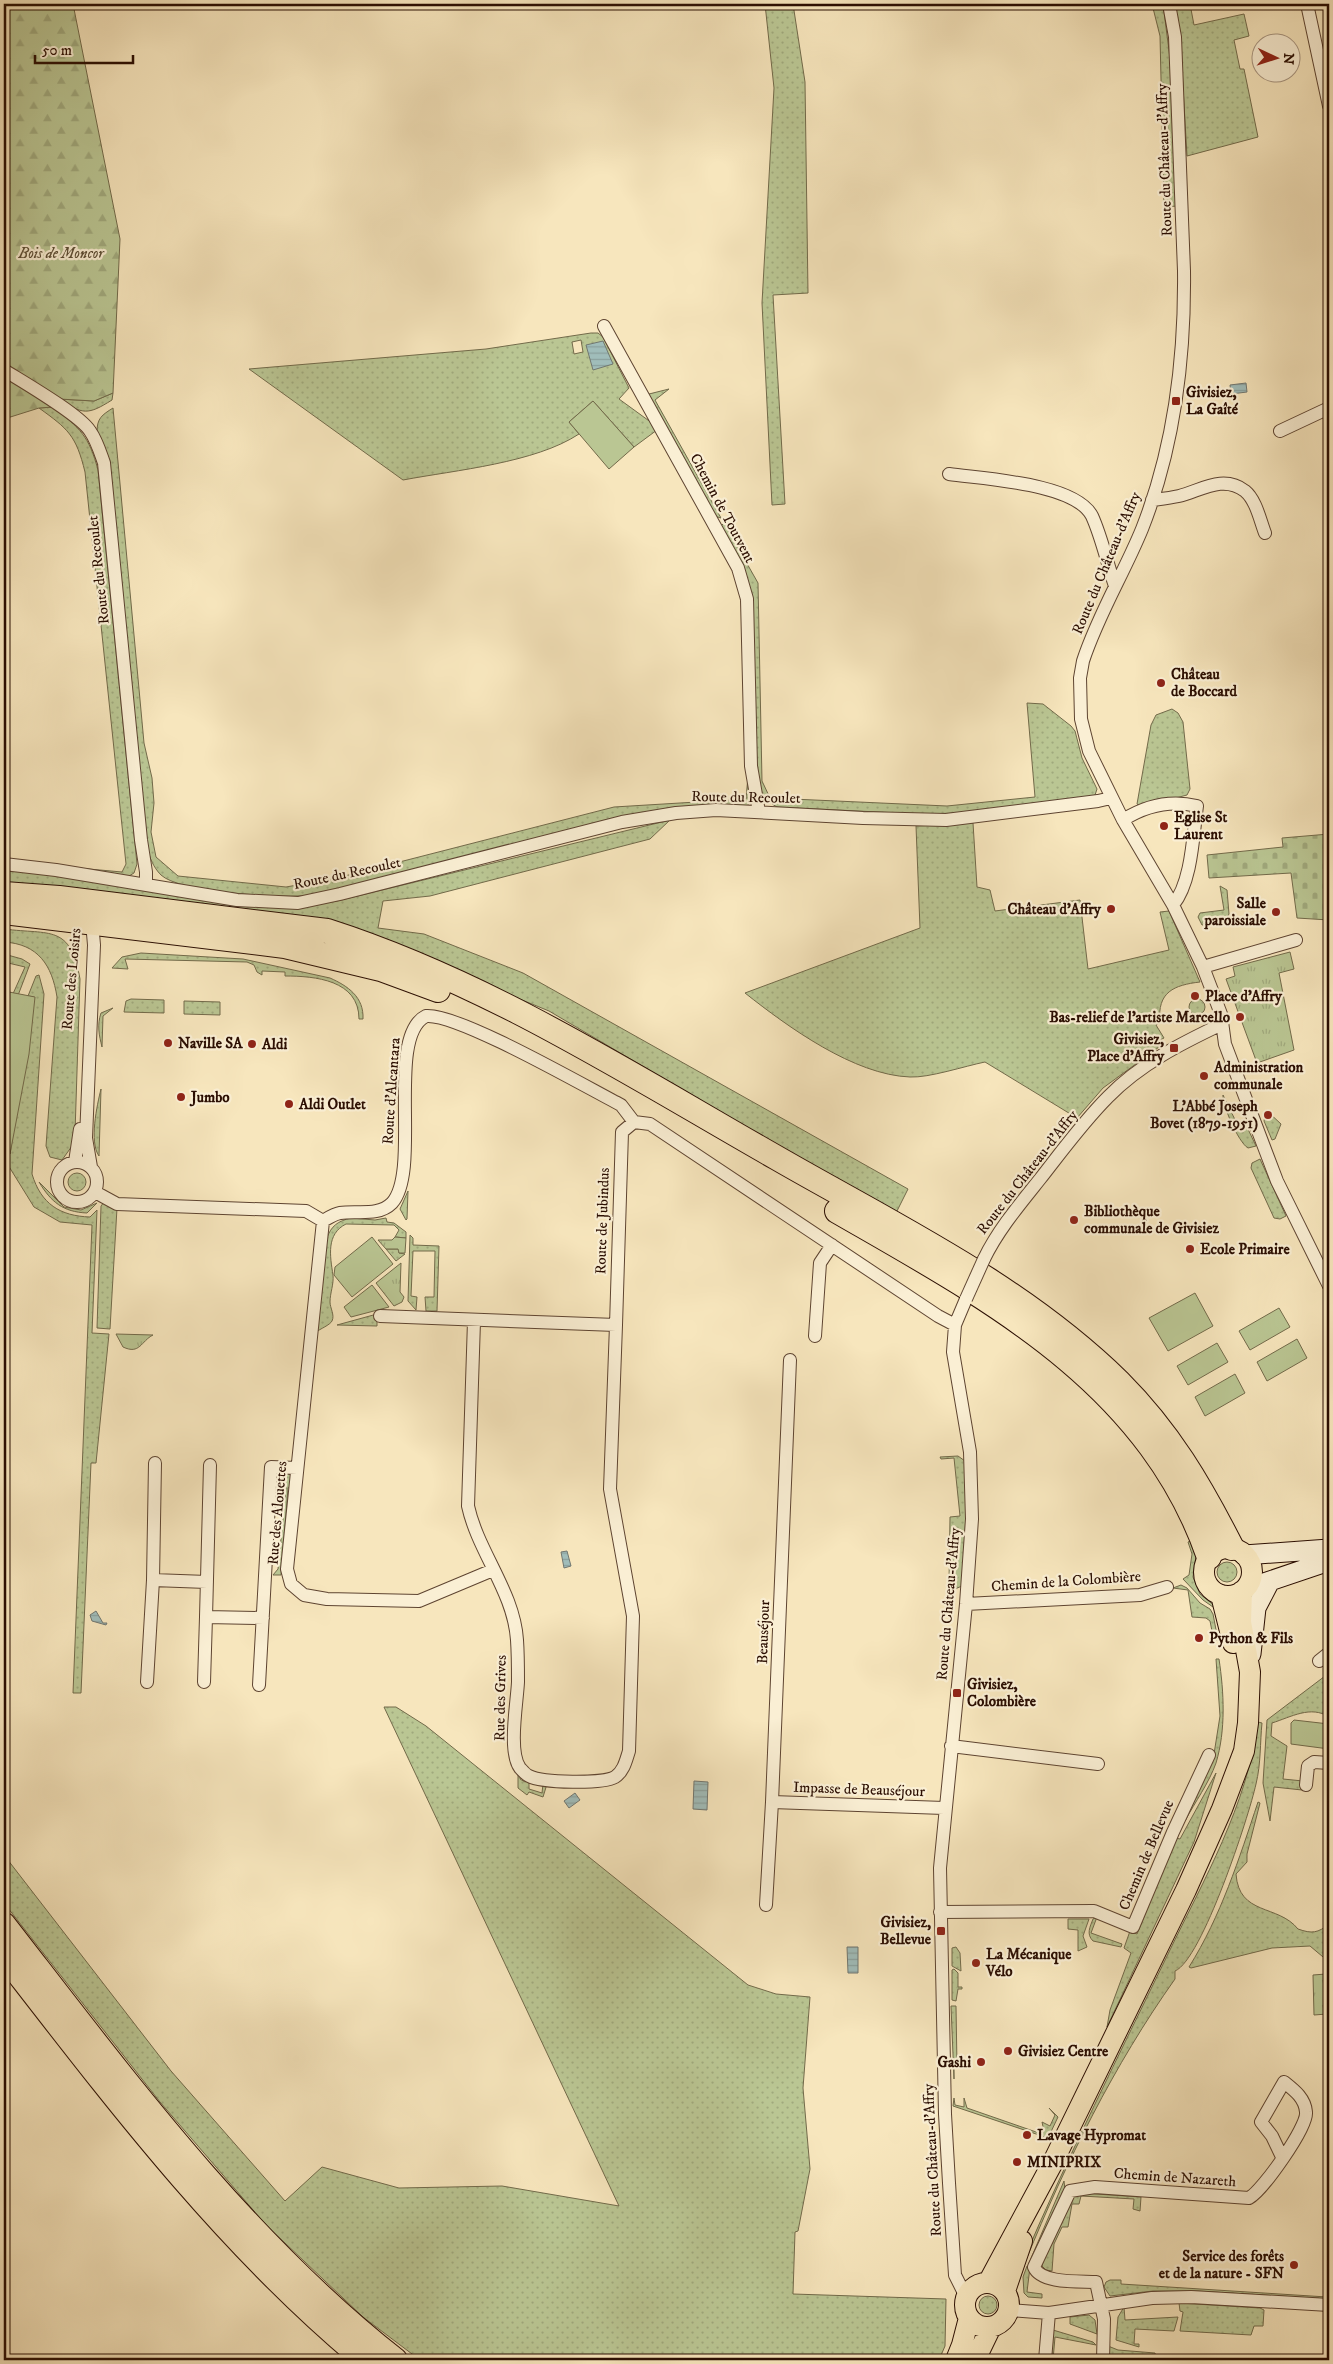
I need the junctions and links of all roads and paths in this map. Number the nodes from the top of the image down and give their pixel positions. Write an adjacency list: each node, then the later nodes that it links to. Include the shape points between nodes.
1 (1169, 4): 9 (street, Route du Château-d'Affry, via 1175,37 1185,307 1176,397)
2 (1307, 4): 3 (street)
3 (1329, 106)
4 (604, 326): 13 (street, Chemin de Toutvent, via 738,568 747,599 751,766)
5 (4, 370): 16 (street, Route du Recoulet, via 46,396 89,429 104,464)
6 (1329, 408): 7 (street)
7 (1280, 431)
8 (949, 474): 11 (street, via 1045,487 1074,499 1091,515)
9 (1152, 500): 10 (street, via 1179,496 1215,483 1227,484 1245,491 1257,510); 11 (street, Route du Château-d'Affry)
10 (1264, 532)
11 (1115, 586): 12 (street, Route du Château-d'Affry, via 1088,644 1080,678 1081,720 1089,750)
12 (1112, 798): 13 (street, Route du Recoulet, via 946,820); 14 (street, Route du Château-d'Affry)
13 (759, 812): 16 (street, Route du Recoulet, via 716,810 622,822 298,903 237,900)
14 (1123, 820): 18 (street, Route du Château-d'Affry); 18 (street, via 1147,808 1166,804 1181,802 1196,806 1190,861 1180,897)
15 (4, 864): 16 (street)
16 (146, 884)
17 (4, 894): 20 (highway)
18 (1173, 905): 22 (street)
19 (4, 912): 20 (highway)
20 (93, 912): 25 (street, Route des Loisirs, via 84,982 80,1133); 26 (street, Route des Loisirs, via 86,1138); 41 (highway, via 327,931 448,977 600,1055 963,1263 1048,1321 1101,1365 1158,1424 1189,1467); 42 (highway, via 351,960 456,997 534,1036 925,1262 998,1306 1094,1381 1141,1433 1180,1492)
21 (1296, 940): 22 (street)
22 (1203, 966): 23 (street)
23 (1222, 1024): 30 (street, via 1225,1044 1277,1181); 34 (street, Route du Château-d'Affry, bridge, via 1174,1048 1138,1072 1109,1096 1082,1126 991,1245)
24 (634, 1122): 28 (street, Route d'Alcantara, via 621,1105 501,1043 460,1025 426,1016 415,1026 408,1046 399,1190 390,1204 377,1211 339,1213); 29 (street, via 650,1124); 33 (street, Route de Jubindus, via 622,1132)
25 (75, 1162): 26 (street); 27 (street, via 61,1170 57,1177 61,1195 72,1202 79,1202)
26 (91, 1167): 27 (street, Route des Loisirs, via 97,1180)
27 (95, 1192): 28 (street, via 117,1204 306,1211)
28 (323, 1220): 39 (street, Rue des Alouettes)
29 (832, 1245): 34 (street); 35 (street, via 820,1262)
30 (1329, 1286)
31 (380, 1316): 32 (street)
32 (474, 1321): 33 (street); 44 (street, Rue des Grives, via 468,1506 472,1525)
33 (616, 1325): 44 (street, Rue des Grives, via 610,1489 633,1616 629,1751 625,1766 616,1776 595,1781 542,1779 528,1776 520,1767 515,1753 517,1638 511,1610)
34 (955, 1325): 51 (street, Route du Château-d'Affry, via 953,1352 972,1478)
35 (815, 1336)
36 (790, 1360): 63 (street, Beauséjour)
37 (155, 1463): 45 (street)
38 (210, 1465): 47 (street)
39 (297, 1468): 44 (street, Rue des Alouettes, via 287,1568 291,1584 304,1595 327,1599 419,1601); 53 (street, via 271,1467)
40 (1329, 1549): 41 (main road)
41 (1238, 1552): 42 (main road, via 1221,1548); 49 (main road, via 1250,1563 1252,1573)
42 (1208, 1557): 50 (main road, via 1204,1578 1212,1591)
43 (1329, 1561): 46 (main road)
44 (493, 1570)
45 (153, 1580): 47 (street); 55 (street)
46 (1270, 1581): 49 (main road); 54 (main road, via 1254,1612)
47 (207, 1582): 52 (street)
48 (1167, 1586): 51 (street, Chemin de la Colombière, via 1140,1595)
49 (1243, 1590): 50 (main road, via 1233,1596); 54 (main road, via 1241,1622)
50 (1221, 1595): 65 (main road, via 1232,1640 1236,1686 1232,1747)
51 (966, 1604): 58 (street, Route du Château-d'Affry)
52 (206, 1617): 53 (street); 56 (street)
53 (263, 1618): 57 (street)
54 (1250, 1672): 65 (main road, via 1247,1737)
55 (148, 1682)
56 (204, 1682)
57 (259, 1685)
58 (951, 1746): 60 (street); 64 (street, Route du Château-d'Affry)
59 (1209, 1755): 67 (street, Chemin de Bellevue, via 1133,1927 1094,1911)
60 (1098, 1764)
61 (1329, 1764): 62 (street, via 1314,1762 1308,1766)
62 (1306, 1785)
63 (772, 1802): 64 (street, Impasse de Beauséjour); 66 (street, Beauséjour)
64 (944, 1808): 67 (street, Route du Château-d'Affry)
65 (1222, 1809): 71 (main road, via 1186,1890 1041,2187)
66 (766, 1905)
67 (940, 1912): 72 (street, Route du Château-d'Affry, via 945,2106 955,2274)
68 (4, 1925): 79 (highway, via 123,2077 234,2209 306,2283)
69 (4, 1955): 78 (highway, via 108,2088 220,2221 293,2296)
70 (1282, 2158): 70 (street, Chemin de Nazareth, via 1304,2126 1307,2114 1299,2095 1284,2082 1260,2122 1272,2136); 73 (street, Chemin de Nazareth, via 1256,2194 1249,2198 1095,2187 1070,2191 1034,2267 1037,2274 1045,2278 1096,2282)
71 (1001, 2295): 72 (main road, via 975,2286); 75 (street); 77 (main road, via 1003,2322)
72 (966, 2297): 76 (main road)
73 (1102, 2305): 74 (street, via 1191,2297); 75 (street); 83 (street)
74 (1329, 2305)
75 (1049, 2313): 82 (street)
76 (969, 2318): 77 (main road, via 983,2327); 80 (main road)
77 (992, 2327): 81 (main road)
78 (365, 2360)
79 (395, 2360)
80 (956, 2360)
81 (975, 2360)
82 (1044, 2360)
83 (1103, 2360)

